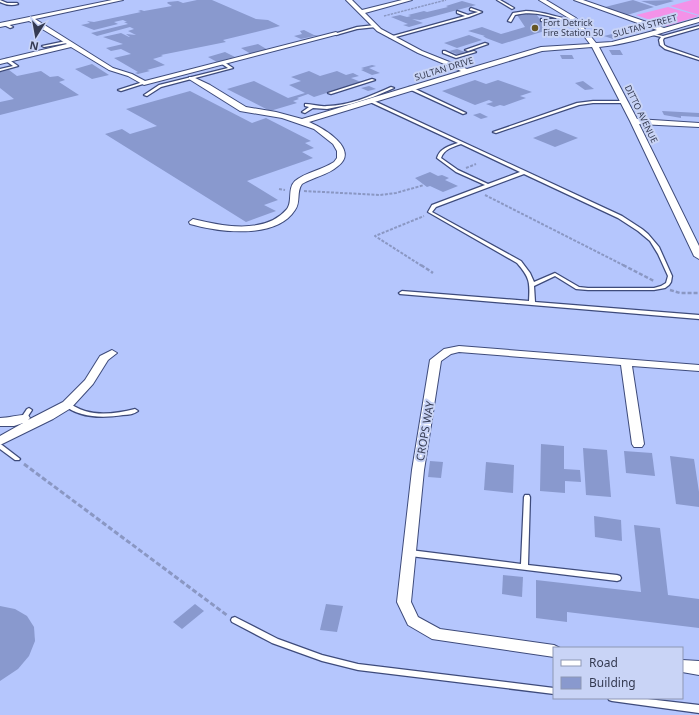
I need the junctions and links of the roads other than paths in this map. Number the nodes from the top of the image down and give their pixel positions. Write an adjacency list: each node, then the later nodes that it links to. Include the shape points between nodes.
1 (116, 0): 14 (street)
2 (349, 0): 11 (street)
3 (409, 0): 11 (street)
4 (498, 0): 10 (lane)
5 (543, 0): 16 (street, DITTO AVENUE)
6 (577, 0): 24 (street)
7 (0, 1): 8 (lane)
8 (17, 4)
9 (471, 8): 13 (lane, via 481,12)
10 (513, 8)
11 (361, 12): 21 (street)
12 (458, 12): 13 (lane)
13 (469, 16): 27 (lane)
14 (30, 19): 20 (street); 29 (street)
15 (563, 19): 16 (lane); 17 (lane); 19 (lane, via 546,13 527,12 512,15)
16 (574, 19): 32 (street, DITTO AVENUE)
17 (542, 20)
18 (699, 20): 24 (street, SULTAN STREET)
19 (510, 21)
20 (3, 25): 22 (lane)
21 (375, 26): 25 (lane); 27 (street)
22 (11, 27)
23 (699, 27): 28 (lane)
24 (664, 30): 26 (street, SULTAN STREET)
25 (336, 34): 38 (street)
26 (650, 34): 28 (lane); 32 (street, SULTAN STREET)
27 (391, 37): 40 (street)
28 (663, 37): 36 (lane, via 662,45 666,48)
29 (69, 44): 31 (lane); 37 (street); 43 (street, via 111,69)
30 (486, 44): 33 (lane)
31 (44, 46)
32 (595, 46): 40 (street, SULTAN DRIVE, via 541,49); 50 (street, DITTO AVENUE)
33 (467, 50)
34 (444, 52): 35 (lane, via 456,57)
35 (474, 52)
36 (699, 59)
37 (3, 61): 39 (lane, via 16,66)
38 (222, 63): 41 (lane, via 231,68); 43 (street)
39 (0, 70)
40 (466, 71): 45 (street, SULTAN DRIVE)
41 (191, 78): 48 (lane, via 160,86); 56 (street, via 242,108 276,114)
42 (373, 80): 47 (lane)
43 (144, 83): 46 (lane)
44 (392, 88): 52 (lane, via 339,105)
45 (410, 88): 49 (street, SULTAN DRIVE); 54 (lane)
46 (120, 90)
47 (330, 93)
48 (146, 95)
49 (371, 101): 56 (street, SULTAN DRIVE); 59 (lane)
50 (625, 102): 55 (street, DITTO AVENUE); 58 (lane, via 578,104)
51 (306, 104): 52 (lane)
52 (313, 106): 53 (lane)
53 (304, 112)
54 (464, 113)
55 (634, 121): 57 (street); 63 (street, DITTO AVENUE)
56 (300, 122): 62 (street, via 330,137 336,142 342,155 336,165 297,184 294,190 294,205 282,218 264,226 224,229)
57 (699, 125)
58 (495, 132)
59 (461, 143): 60 (lane); 61 (lane, via 447,148 440,153 439,158 457,171)
60 (524, 172): 61 (lane); 64 (lane, via 645,231 658,246 670,276 670,281 665,287 654,290 578,288 555,274)
61 (487, 185): 64 (lane, via 434,206 430,212 519,262 528,273)
62 (193, 222)
63 (699, 256)
64 (532, 285): 66 (lane)
65 (402, 293): 66 (lane)
66 (532, 303): 67 (lane)
67 (699, 317)
68 (112, 353): 71 (street, via 104,358 89,382)
69 (626, 362): 70 (street, CROPS WAY); 76 (street); 80 (street, CROPS WAY, via 471,349 448,350 440,355 436,360 418,470)
70 (699, 368)
71 (67, 405): 72 (lane, via 87,414 103,416); 75 (street)
72 (135, 411)
73 (27, 414): 74 (street, via 14,422)
74 (0, 422)
75 (0, 441)
76 (638, 444)
77 (0, 446): 78 (lane)
78 (17, 459)
79 (526, 497): 81 (lane)
80 (410, 553): 81 (lane); 84 (street, CROPS WAY, via 404,602 413,621 424,629 437,635 455,638)
81 (524, 567): 82 (lane)
82 (617, 578)
83 (235, 620): 87 (lane, via 275,641 322,658 358,667)
84 (553, 650)
85 (683, 666): 86 (street)
86 (699, 668)
87 (553, 691)
88 (620, 699): 89 (lane)
89 (699, 709)

